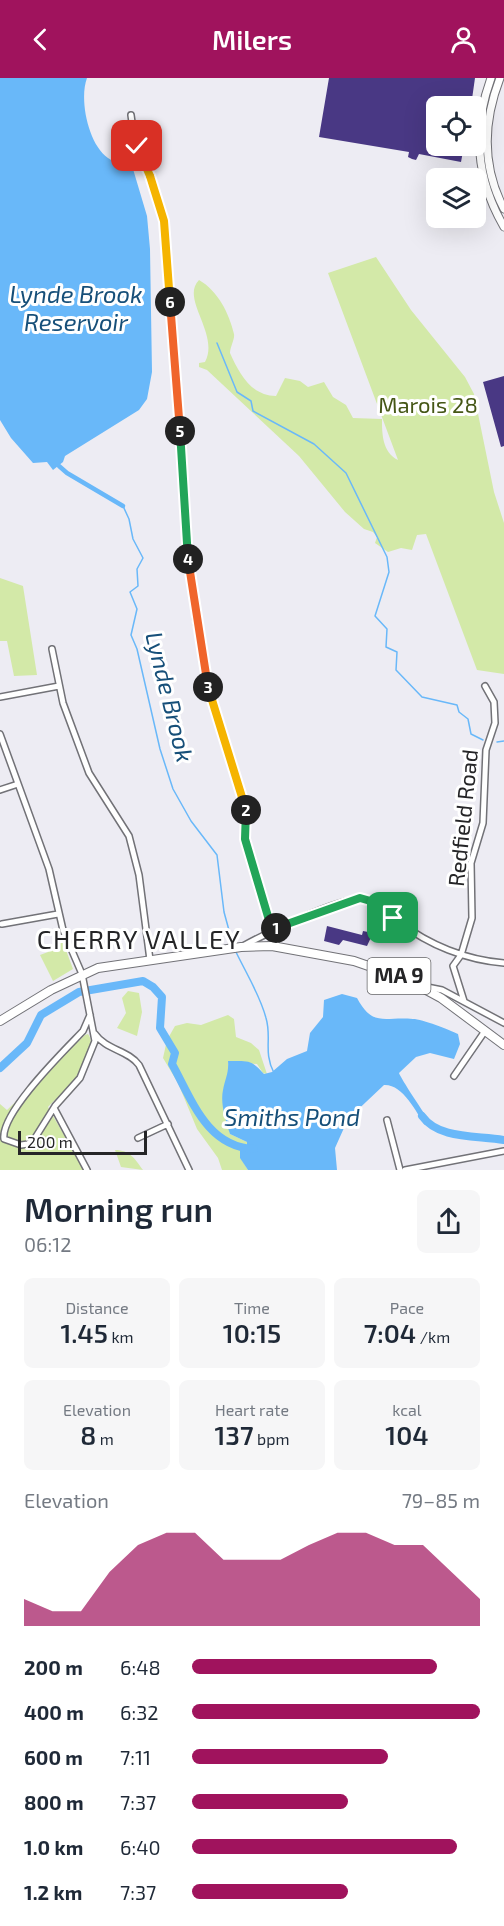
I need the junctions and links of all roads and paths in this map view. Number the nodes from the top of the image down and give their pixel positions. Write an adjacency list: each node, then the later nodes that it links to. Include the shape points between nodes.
1 (491, 78): 5 (main road, via 480,114 478,155 489,198)
2 (500, 78): 4 (main road, via 490,108 487,143 491,174)
3 (131, 115): 15 (street, via 137,146 164,221 188,552 200,642 211,698 244,801 245,839)
4 (504, 209)
5 (504, 227)
6 (52, 649): 7 (street)
7 (59, 686): 9 (street); 19 (street, via 91,778 128,831 139,875)
8 (485, 686): 18 (street, Redfield Road, via 493,698 496,717 486,750 483,823 471,863 471,918)
9 (0, 697)
10 (0, 735): 11 (street)
11 (18, 784): 12 (street); 13 (street, via 49,869)
12 (0, 790)
13 (58, 914): 14 (street); 21 (street)
14 (2, 924)
15 (272, 930): 16 (street); 17 (street); 18 (street, via 363,898 404,926)
16 (277, 946): 17 (highway, MA 9); 22 (highway, MA 9, via 369,964)
17 (236, 948): 19 (highway, MA 9)
18 (461, 955): 20 (street); 23 (street, Redfield Road, via 453,968)
19 (150, 960): 21 (highway, MA 9)
20 (504, 963)
21 (82, 974): 24 (street); 25 (highway, MA 9)
22 (421, 986): 23 (street); 27 (highway, MA 9)
23 (464, 1000): 26 (street)
24 (90, 1015): 28 (street); 31 (street, via 83,1031)
25 (0, 1021)
26 (504, 1023)
27 (485, 1031): 29 (highway, MA 9); 30 (street)
28 (94, 1033): 32 (street, via 94,1049 82,1074); 35 (street, via 104,1044 138,1063)
29 (504, 1046)
30 (454, 1076)
31 (18, 1092)
32 (54, 1108): 33 (street, via 35,1138 25,1145 2,1137); 38 (street)
33 (1, 1119)
34 (387, 1120): 40 (street)
35 (168, 1124): 36 (street); 39 (street)
36 (138, 1138)
37 (504, 1151): 41 (street)
38 (87, 1170)
39 (189, 1170)
40 (400, 1170)
41 (405, 1170)

